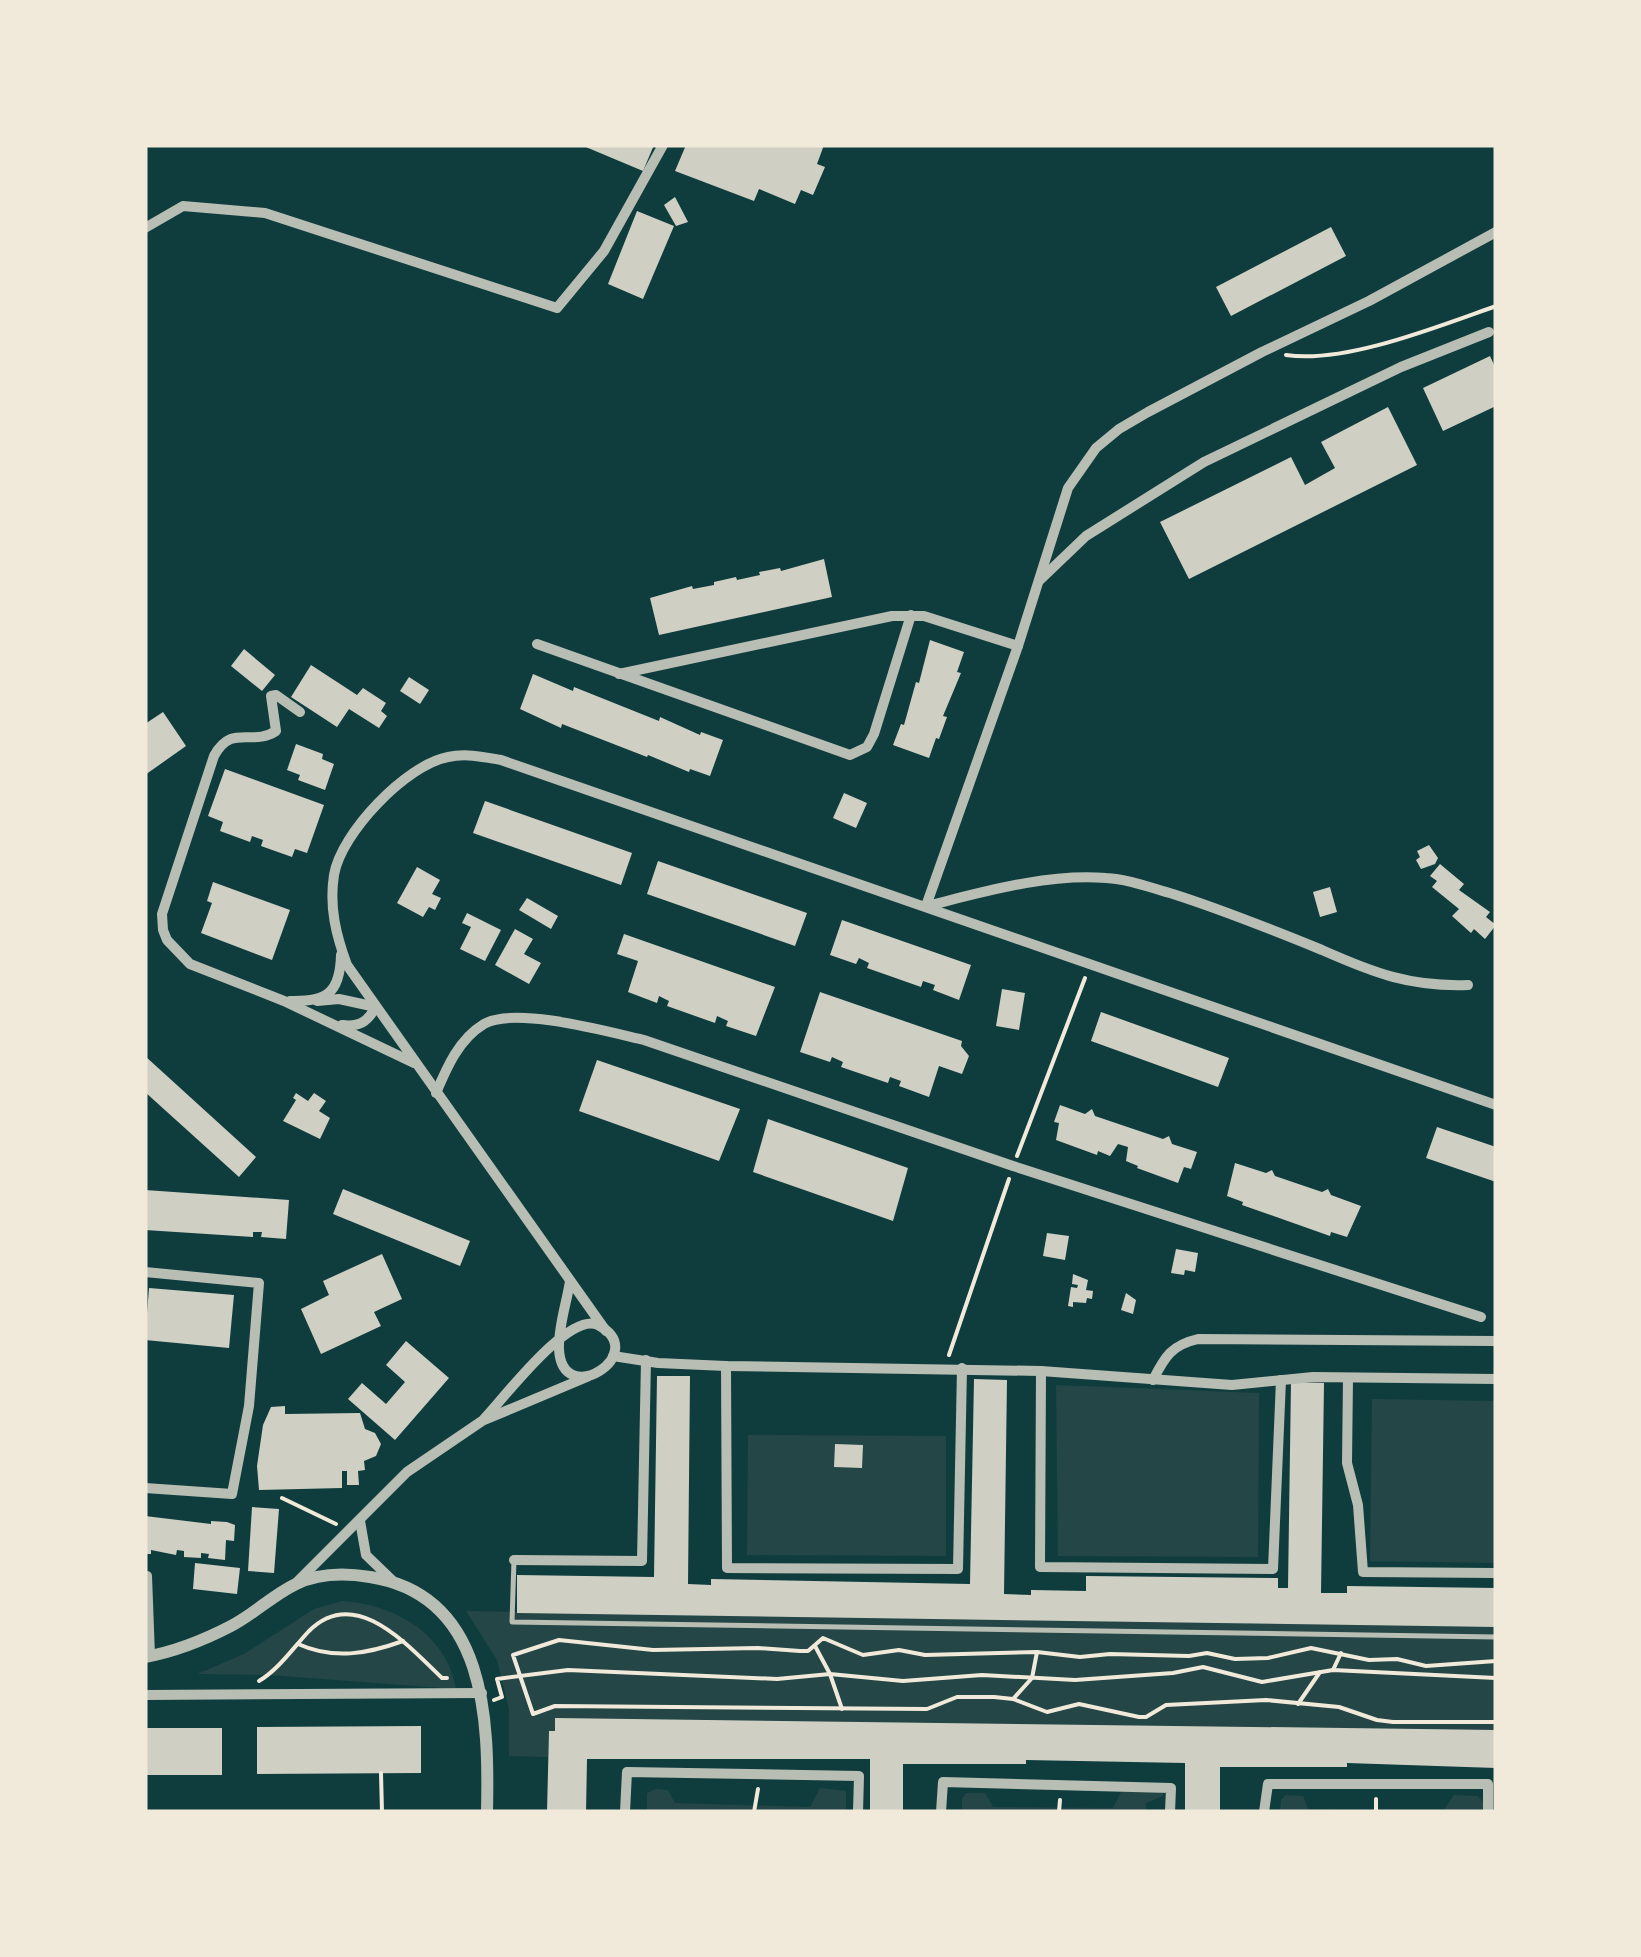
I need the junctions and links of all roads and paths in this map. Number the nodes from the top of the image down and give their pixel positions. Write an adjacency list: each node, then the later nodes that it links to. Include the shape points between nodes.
1 (663, 145): 2 (street, via 604,251 557,308 265,213 184,206)
2 (145, 228)
3 (1496, 232): 6 (street)
4 (1496, 306): 6 (path, via 1334,355)
5 (1489, 332): 7 (street, via 1204,462 1086,536)
6 (1262, 352): 7 (street, via 1133,420 1096,448 1068,488)
7 (1036, 584): 10 (street)
8 (911, 615): 10 (street); 11 (street); 11 (street, via 874,734 867,747 850,755)
9 (536, 644): 11 (street)
10 (1018, 646): 13 (street)
11 (618, 674)
12 (300, 712): 17 (street, via 276,694 271,736 221,742 162,914 167,940 190,964)
13 (926, 906): 14 (street, via 502,760 448,757 413,772 360,824 334,872 332,924); 15 (street, via 1016,884 1128,880 1398,980); 23 (street)
14 (341, 948): 18 (street, via 336,984); 19 (street)
15 (1468, 985)
16 (1083, 987): 24 (path)
17 (284, 1001): 18 (street); 20 (street)
18 (318, 1001): 19 (street)
19 (376, 1007): 20 (street, via 358,1026); 21 (street)
20 (326, 1022): 21 (street)
21 (415, 1063): 22 (street)
22 (436, 1093): 27 (street); 28 (street, via 467,1036 487,1022 508,1017 587,1026)
23 (1496, 1105)
24 (1020, 1145)
25 (1004, 1193): 32 (path)
26 (145, 1272): 44 (street, via 260,1282 232,1494)
27 (570, 1280): 29 (street); 30 (street)
28 (1481, 1317)
29 (606, 1331): 30 (street, via 586,1323); 33 (street)
30 (560, 1336): 38 (street, via 564,1364); 43 (street)
31 (1496, 1341): 41 (street, via 1198,1339 1166,1354)
32 (950, 1354)
33 (612, 1356): 34 (street); 38 (street, via 603,1371)
34 (646, 1360): 35 (street); 48 (street, via 642,1561)
35 (726, 1366): 36 (street); 36 (street, via 727,1568 958,1569)
36 (962, 1368): 37 (street)
37 (1041, 1371): 41 (street); 42 (street, via 1040,1567 1273,1570)
38 (587, 1376): 43 (street)
39 (1348, 1378): 40 (street); 42 (street); 49 (street, via 1346,1463 1358,1505 1363,1572)
40 (1496, 1379)
41 (1153, 1380): 42 (street)
42 (1281, 1380)
43 (482, 1421): 46 (street, via 407,1472)
44 (145, 1488)
45 (282, 1498): 47 (path)
46 (360, 1521): 51 (street, via 366,1555); 52 (street)
47 (336, 1524)
48 (514, 1560): 53 (lane, via 512,1622)
49 (1496, 1573)
50 (146, 1576): 59 (street)
51 (392, 1580): 52 (street, via 345,1574); 70 (street, via 439,1612 460,1637)
52 (294, 1584): 59 (street, via 232,1626)
53 (1496, 1637)
54 (403, 1641): 55 (path, via 343,1655); 55 (path, via 356,1616 322,1621); 68 (path, via 442,1678 461,1680)
55 (298, 1644): 67 (path, via 269,1674)
56 (815, 1646): 57 (path, via 823,1638 863,1655); 63 (path); 64 (path, via 800,1652 653,1650 559,1640 514,1655)
57 (1037, 1652): 58 (path, via 1207,1653 1235,1659 1310,1648); 65 (path)
58 (1340, 1653): 60 (path, via 1426,1666); 61 (path)
59 (148, 1656)
60 (1496, 1661)
61 (1333, 1670): 62 (path); 66 (path)
62 (1320, 1672): 65 (path, via 1262,1682 1203,1667); 72 (path)
63 (830, 1674): 64 (path, via 777,1679 568,1670); 65 (path, via 903,1681); 73 (path)
64 (522, 1676): 70 (path, via 497,1679 502,1697); 73 (path, via 534,1714 555,1706)
65 (1032, 1678): 71 (path)
66 (1496, 1678)
67 (237, 1693): 68 (street); 69 (street)
68 (463, 1693): 70 (street)
69 (145, 1695)
70 (483, 1698): 78 (street)
71 (1013, 1699): 72 (path, via 1048,1712 1079,1704 1139,1717 1166,1705); 73 (path, via 957,1697 927,1710)
72 (1298, 1704): 74 (path, via 1393,1722)
73 (842, 1710)
74 (1496, 1722)
75 (382, 1774): 77 (path)
76 (760, 1774): 79 (street, via 627,1772); 80 (path); 81 (street, via 858,1776)
77 (382, 1812)
78 (487, 1812)
79 (625, 1812)
80 (754, 1812)
81 (858, 1812)
82 (941, 1812): 83 (street, via 943,1782 1171,1788)
83 (1170, 1812)
84 (1264, 1812): 85 (street, via 1268,1784 1488,1784)
85 (1488, 1812)

